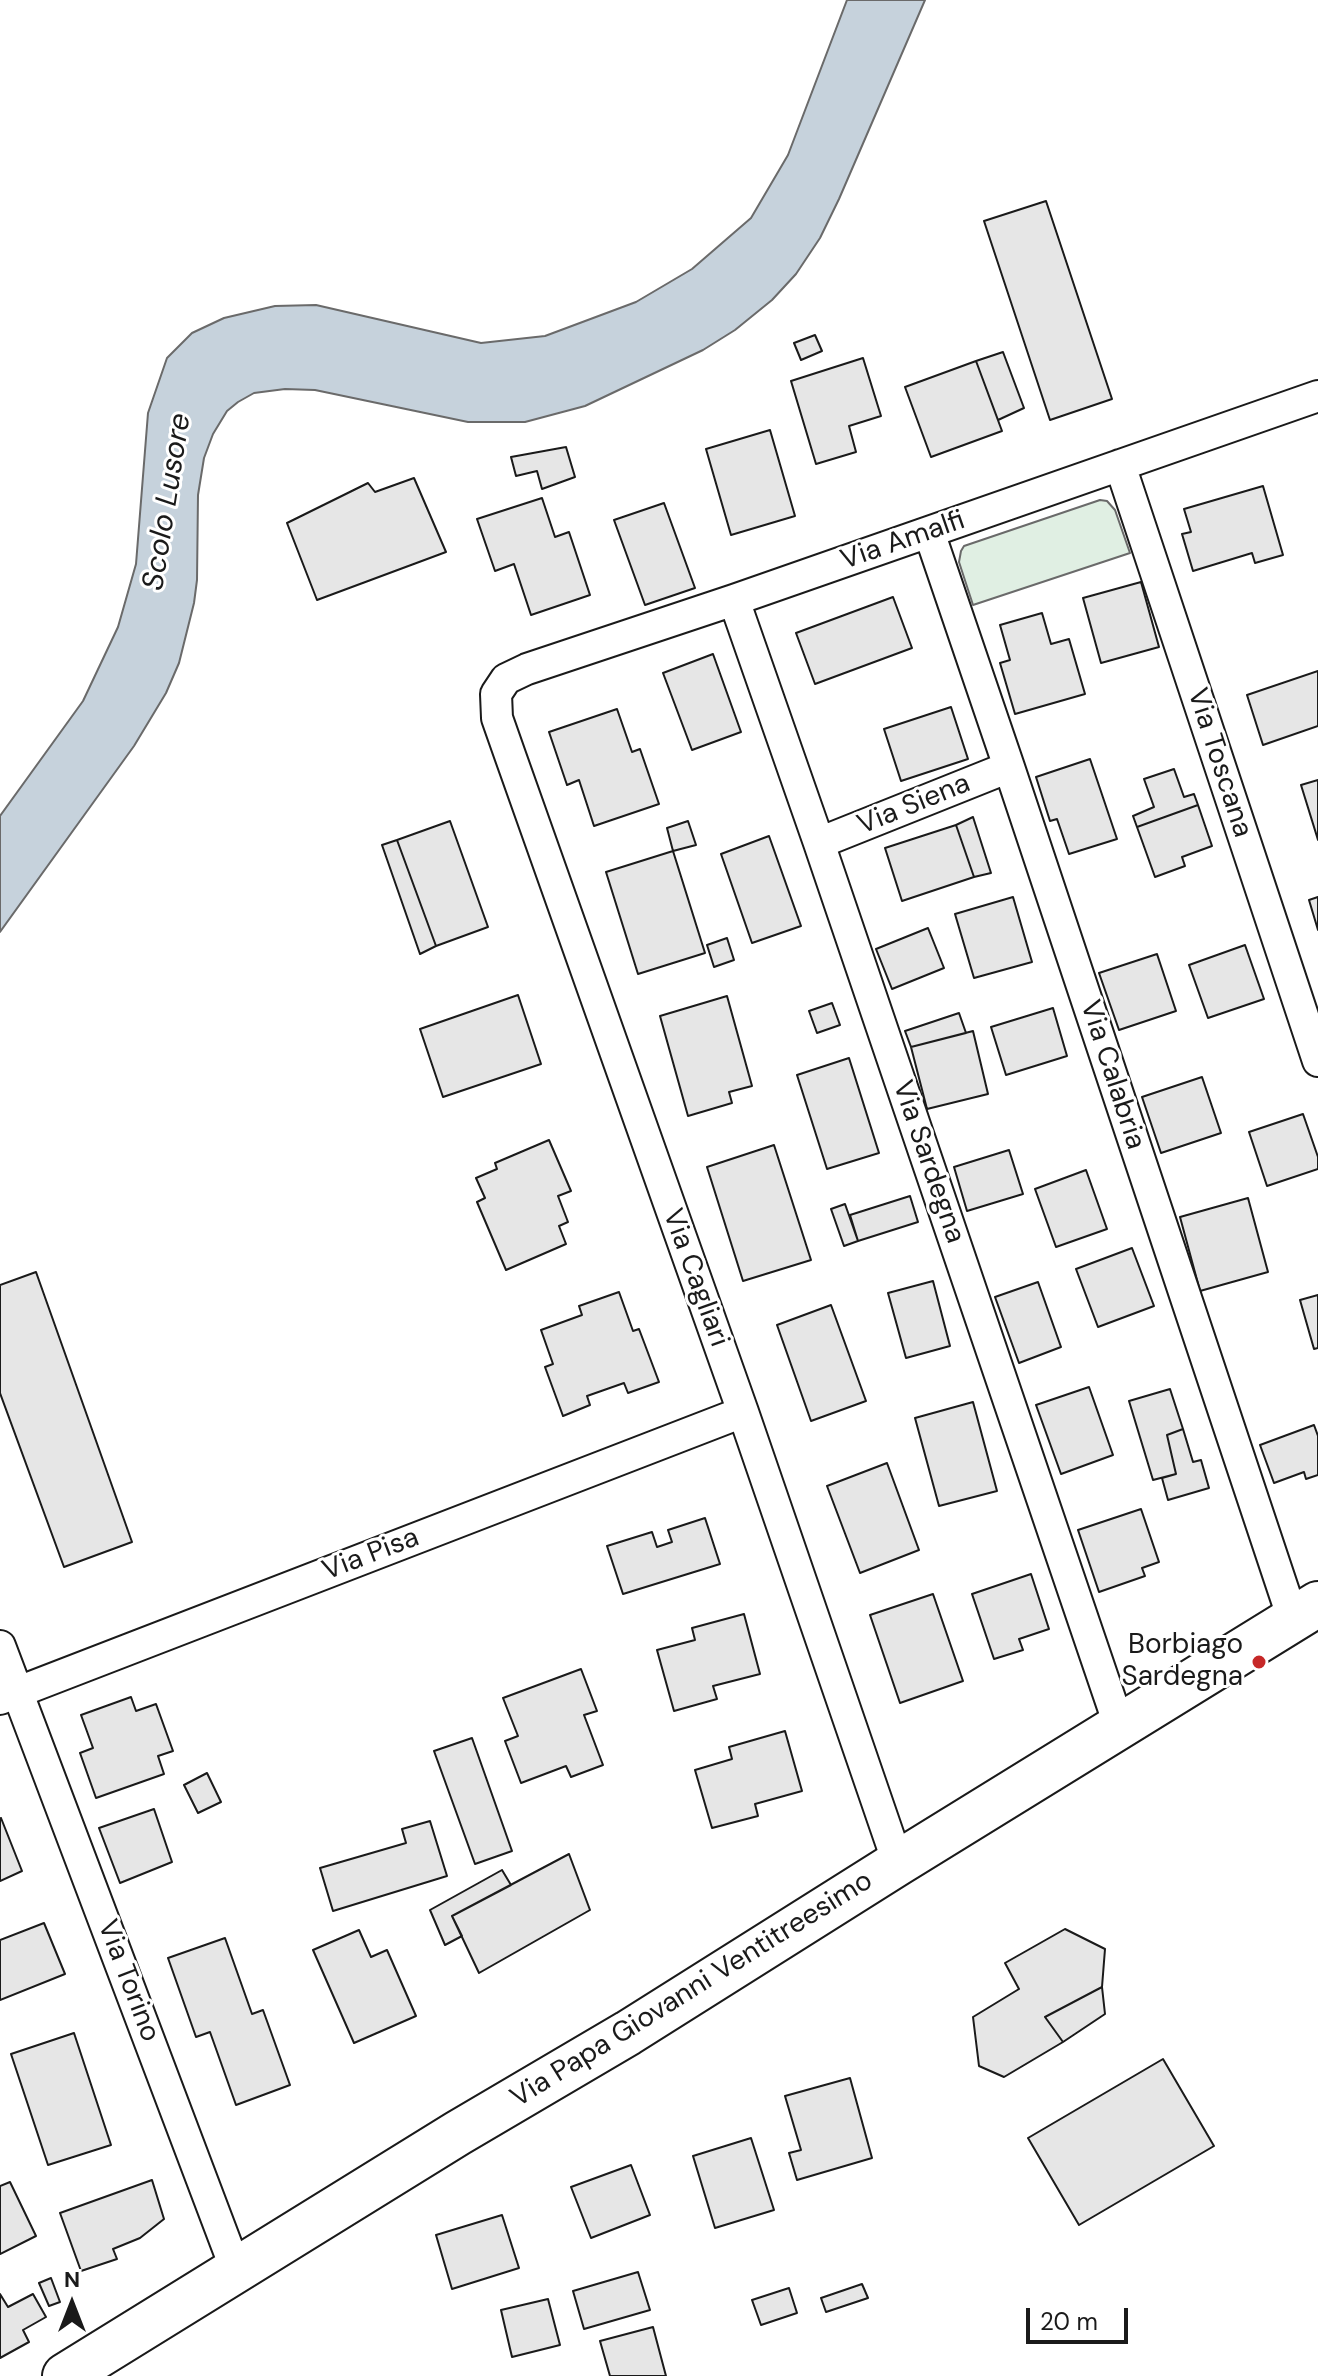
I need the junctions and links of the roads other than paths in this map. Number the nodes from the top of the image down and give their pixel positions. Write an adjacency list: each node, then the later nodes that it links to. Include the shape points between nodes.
1 (1318, 396): 2 (street, Via Amalfi)
2 (1120, 465): 3 (street, Via Amalfi); 8 (street, Via Toscana)
3 (929, 532): 4 (street, Via Amalfi); 6 (street, Via Calabria)
4 (734, 600): 5 (street, Via Amalfi, via 527,669 506,679); 7 (street, Via Sardegna)
5 (496, 694): 9 (street, Via Cagliari, via 497,718)
6 (1009, 767): 7 (street, Via Siena); 10 (street, Via Calabria)
7 (819, 843): 13 (street, Via Sardegna)
8 (1318, 1061)
9 (743, 1412): 12 (street, Via Pisa); 14 (street, Via Cagliari)
10 (1306, 1612): 13 (main road, Via Papa Giovanni Ventitreesimo)
11 (0, 1646): 12 (street, Via Torino)
12 (9, 1696): 15 (street, Via Torino)
13 (1119, 1725): 14 (main road, Via Papa Giovanni Ventitreesimo)
14 (898, 1863): 15 (main road, Via Papa Giovanni Ventitreesimo)
15 (239, 2268): 16 (main road, Via Papa Giovanni Ventitreesimo)
16 (71, 2375)

